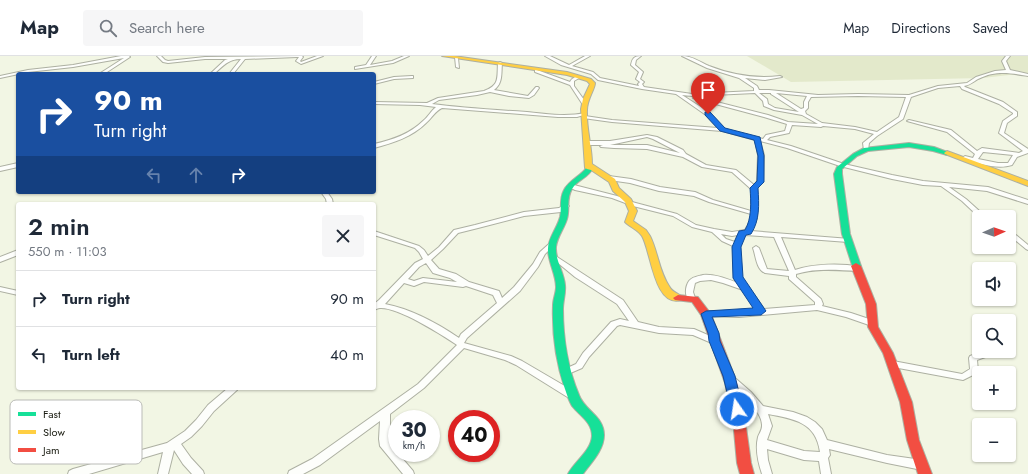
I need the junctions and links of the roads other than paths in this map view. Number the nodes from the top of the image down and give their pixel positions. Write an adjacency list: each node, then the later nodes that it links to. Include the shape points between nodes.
1 (129, 56): 22 (street); 23 (street)
2 (159, 56): 13 (street, via 168,62 205,58)
3 (298, 56): 4 (street, via 301,57 298,62 301,63); 13 (street)
4 (321, 56)
5 (374, 56): 16 (street)
6 (407, 56): 16 (street, via 395,62)
7 (444, 56): 14 (street)
8 (547, 56): 17 (street)
9 (588, 56): 17 (street)
10 (639, 56): 37 (street, via 633,64 641,72 638,79 642,82)
11 (684, 56): 28 (street)
12 (1008, 56): 20 (street, via 1004,64)
13 (243, 58): 24 (street, via 228,60); 25 (street)
14 (456, 58): 15 (street); 18 (street)
15 (500, 63): 21 (street); 38 (street, via 500,76 495,88)
16 (368, 65): 19 (street)
17 (569, 66): 37 (street, via 592,73 599,79)
18 (458, 67)
19 (356, 68)
20 (1008, 70): 27 (street); 35 (street, via 989,73)
21 (536, 71): 32 (street); 34 (street)
22 (23, 72)
23 (104, 72)
24 (214, 72)
25 (232, 72)
26 (16, 74): 30 (street)
27 (1028, 75)
28 (738, 76): 29 (street, via 765,79); 40 (street, via 756,87)
29 (780, 76)
30 (0, 77)
31 (412, 77): 33 (street)
32 (578, 77): 34 (street); 47 (street, via 591,80 593,84)
33 (376, 82)
34 (571, 84): 47 (street)
35 (962, 85): 44 (street, via 938,87); 62 (street, via 963,88 1001,103 1015,112 1015,115 1004,122 1001,133)
36 (537, 88): 38 (street, via 528,97)
37 (642, 88): 41 (street)
38 (490, 90): 48 (street, via 458,98 438,99)
39 (768, 91): 40 (street); 43 (street); 50 (street)
40 (757, 92): 42 (street); 52 (street, via 765,100 766,105 772,108)
41 (676, 93): 42 (street); 45 (street)
42 (699, 95): 45 (street)
43 (809, 96): 44 (street); 50 (street, via 806,108)
44 (909, 96): 57 (street, via 900,118)
45 (689, 98): 54 (street, via 713,102); 56 (street)
46 (376, 103): 48 (street)
47 (585, 104): 51 (street)
48 (427, 105): 49 (street)
49 (443, 107): 51 (street, via 558,116); 59 (street, via 434,110 423,123 400,139)
50 (802, 111): 52 (street)
51 (585, 115): 56 (street, via 612,121); 60 (street)
52 (808, 116): 55 (street, via 821,124)
53 (909, 121): 63 (street, via 949,131)
54 (790, 124): 55 (street); 58 (street, via 788,131)
55 (835, 126): 57 (street)
56 (722, 130): 58 (street)
57 (877, 133): 61 (street, via 866,143)
58 (760, 140): 69 (street); 76 (street, via 760,182)
59 (376, 145)
60 (589, 145): 65 (street, via 617,148 646,147); 65 (street, via 647,136 671,145); 68 (street)
61 (866, 149): 66 (street, via 909,144); 69 (street)
62 (1027, 151): 64 (street)
63 (978, 154): 64 (street, via 988,150); 67 (street)
64 (1019, 154): 67 (street, via 1007,165)
65 (684, 155): 76 (street, via 708,167 734,171)
66 (955, 156): 67 (street); 74 (street)
67 (970, 160)
68 (589, 165): 72 (street); 75 (street, via 587,173)
69 (842, 165): 73 (street, via 910,181); 87 (street, via 838,174)
70 (16, 167): 71 (street)
71 (0, 169)
72 (609, 178): 78 (street, via 615,184 616,190); 81 (street, via 695,194)
73 (942, 184): 77 (street, via 988,189); 80 (street)
74 (1028, 184)
75 (570, 186): 78 (street); 79 (street, via 566,195)
76 (754, 188): 81 (street)
77 (1028, 202)
78 (630, 203): 82 (street, via 675,215 694,226); 103 (street, via 633,211 629,222 646,235 658,273 668,294 672,297)
79 (566, 206): 88 (street, via 564,220); 95 (street, via 561,210 524,214 456,231)
80 (975, 210)
81 (753, 213): 83 (street, via 752,224)
82 (714, 231): 83 (street, via 728,234); 89 (street, via 724,240)
83 (744, 233): 85 (street); 89 (street)
84 (376, 234): 95 (street, via 417,247)
85 (777, 236): 87 (street); 97 (street)
86 (1016, 238): 91 (street)
87 (848, 240): 96 (street)
88 (552, 244): 93 (street); 104 (street, via 542,253 524,282)
89 (737, 245): 100 (street, via 738,278)
90 (756, 248): 97 (street, via 765,271)
91 (1028, 248)
92 (16, 253): 94 (street)
93 (554, 258): 110 (street, via 620,302 631,320); 115 (street, via 561,286 558,304)
94 (0, 260)
95 (426, 260): 98 (street, via 417,265); 99 (street, via 436,272 453,276 460,282)
96 (857, 269): 97 (street, via 830,268); 109 (street, via 871,304)
97 (793, 273): 106 (street, via 792,277 818,301)
98 (403, 280): 99 (street, via 414,284 423,280); 105 (street)
99 (472, 285): 104 (street, via 496,293)
100 (744, 288): 103 (street, via 719,279 700,279 692,282 689,292); 107 (street)
101 (0, 289): 102 (street)
102 (16, 293)
103 (691, 298): 108 (street, via 699,303)
104 (501, 304): 112 (street, via 464,336)
105 (376, 306): 112 (street, via 408,313)
106 (817, 307): 107 (street); 109 (street)
107 (761, 311): 108 (street)
108 (706, 314): 111 (street, via 714,333)
109 (872, 324): 114 (street)
110 (641, 326): 111 (street, via 694,332); 115 (street, via 620,322 614,324 579,366)
111 (714, 341): 116 (street)
112 (461, 344): 118 (street, via 519,363); 120 (street, via 421,386)
113 (974, 358): 114 (street, via 974,371 963,377)
114 (892, 364): 127 (street, via 906,402 913,440)
115 (568, 371): 118 (street)
116 (729, 376): 119 (street); 134 (street)
117 (232, 390): 123 (street, via 211,408 188,434)
118 (573, 396): 133 (street, via 595,420 598,431 594,451)
119 (760, 409): 121 (street, via 767,425); 122 (street, via 806,420 818,432)
120 (385, 412): 131 (street, via 316,462); 132 (street, via 385,446)
121 (762, 443): 125 (street, via 807,456); 135 (street, via 762,460)
122 (824, 443): 125 (street); 127 (street)
123 (173, 444): 124 (street); 129 (street); 130 (street)
124 (142, 453)
125 (823, 456): 136 (street)
126 (106, 464): 128 (street)
127 (923, 470)
128 (73, 474)
129 (163, 474)
130 (199, 474)
131 (293, 474)
132 (409, 474)
133 (575, 474)
134 (747, 474)
135 (767, 474)
136 (826, 474)

